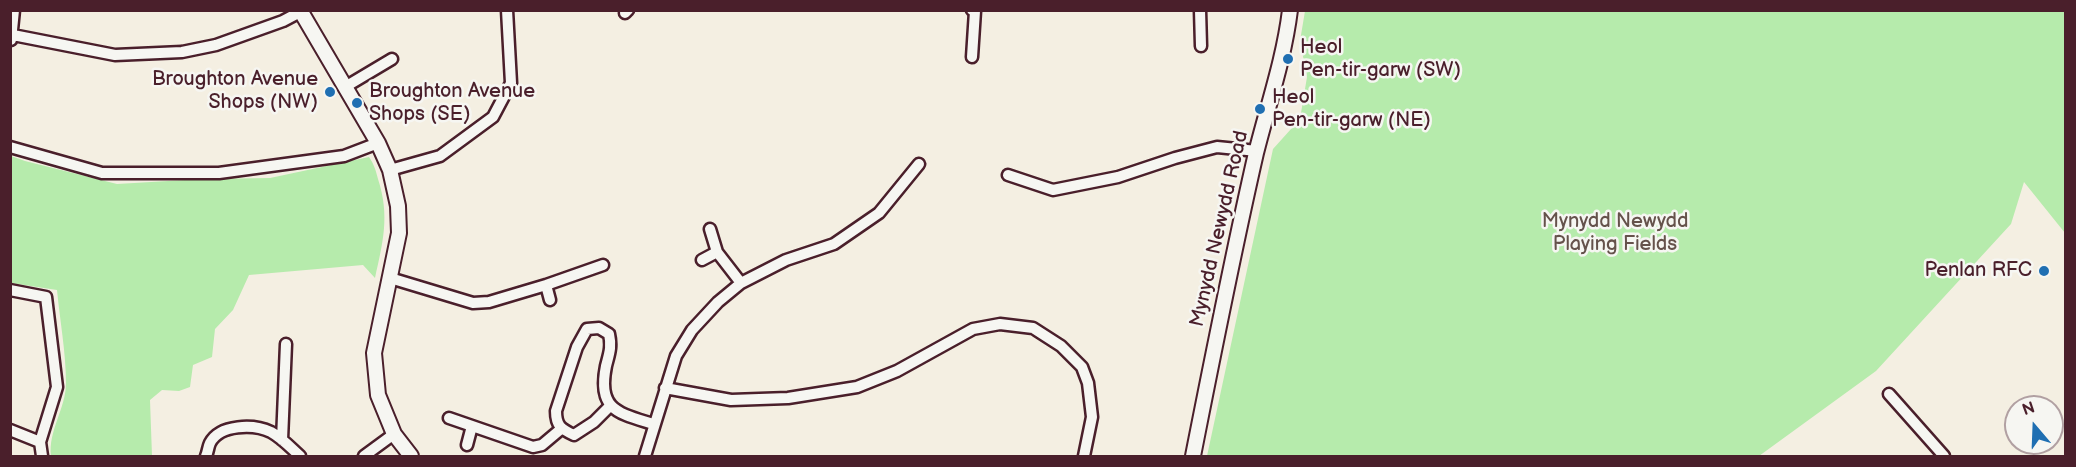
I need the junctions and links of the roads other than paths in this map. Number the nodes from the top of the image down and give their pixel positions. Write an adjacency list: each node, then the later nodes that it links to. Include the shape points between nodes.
1 (14, 10): 7 (street)
2 (507, 10): 16 (street, via 511,83 494,117 440,156)
3 (972, 10): 9 (street)
4 (1200, 10): 8 (street)
5 (1290, 10): 14 (street, Mynydd Newydd Road, via 1287,36)
6 (300, 11): 7 (street, via 216,45 182,52 115,55); 11 (street)
7 (12, 38)
8 (1202, 46)
9 (972, 57)
10 (392, 59): 11 (street)
11 (345, 87): 12 (street)
12 (378, 142): 13 (street, via 344,156 219,173 102,173); 16 (street)
13 (10, 147)
14 (1257, 151): 17 (street, via 1217,147 1118,177 1053,190); 47 (street, Mynydd Newydd Road)
15 (920, 164): 23 (street, via 879,213 834,244 786,260)
16 (390, 170): 22 (street, via 399,206 399,233)
17 (1008, 175)
18 (710, 229): 19 (street)
19 (717, 252): 20 (street); 23 (street)
20 (702, 260)
21 (603, 265): 24 (street)
22 (390, 278): 24 (street, via 473,303); 36 (street, via 374,353 378,395)
23 (741, 283): 28 (street, via 692,330 676,356)
24 (546, 285): 26 (street)
25 (10, 290): 38 (street, via 46,297 57,387)
26 (550, 300)
27 (286, 344): 37 (street)
28 (665, 388): 32 (street); 46 (street, via 731,400 788,398 857,387 897,371 972,329 1000,324 1033,328 1061,346 1082,368 1088,383 1092,417)
29 (1889, 394): 48 (street)
30 (610, 406): 32 (street); 34 (street, via 574,435); 34 (street, via 602,387 612,345 609,334 599,328 587,329 556,411)
31 (449, 418): 33 (street)
32 (653, 424): 45 (street)
33 (472, 426): 34 (street, via 533,447 542,445); 39 (street)
34 (561, 429)
35 (10, 430): 38 (street)
36 (394, 434): 43 (street); 44 (street)
37 (282, 440): 41 (street, via 269,431 242,426 211,441); 42 (street)
38 (40, 442): 40 (street)
39 (467, 445)
40 (42, 456)
41 (206, 456)
42 (300, 456)
43 (364, 456)
44 (411, 456)
45 (645, 456)
46 (1084, 456)
47 (1193, 456)
48 (1944, 456)

